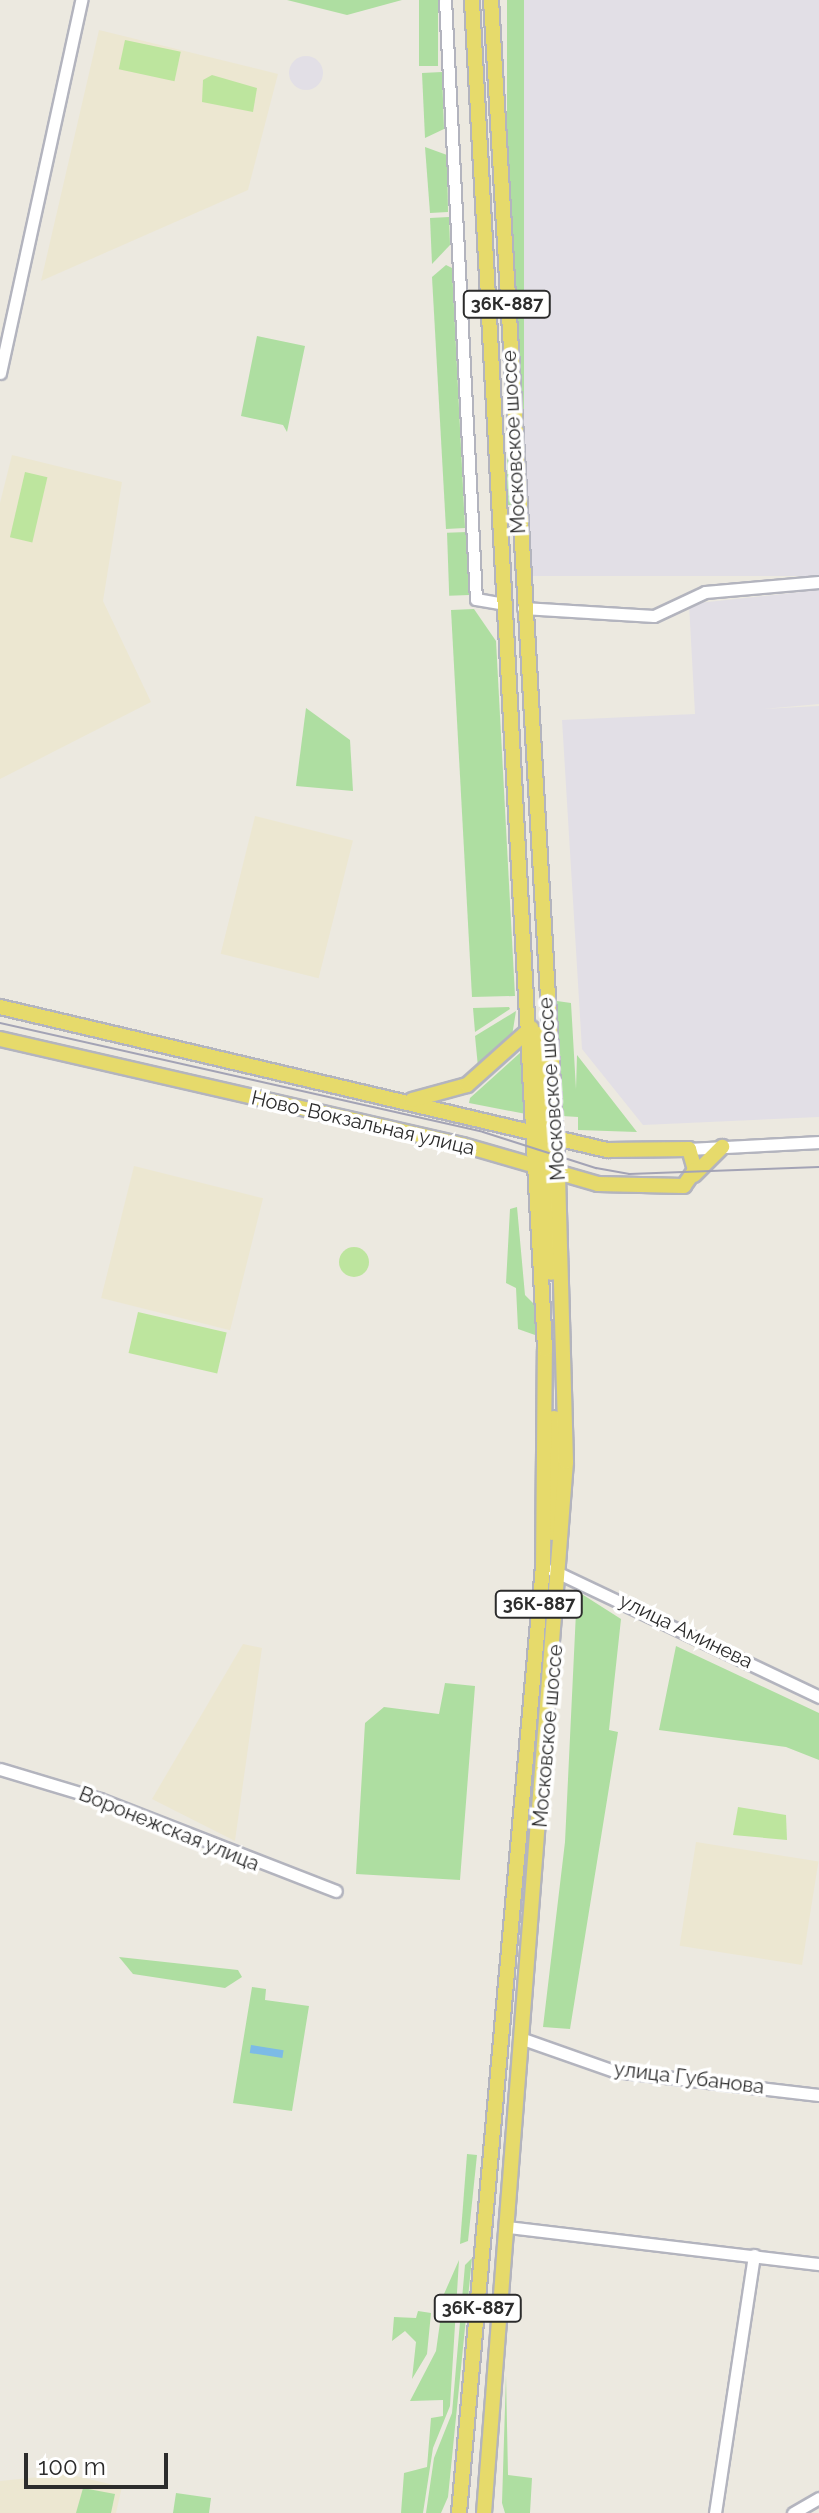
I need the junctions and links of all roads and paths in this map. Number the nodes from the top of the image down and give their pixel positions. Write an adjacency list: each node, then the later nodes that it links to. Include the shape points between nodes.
1 (81, 0): 6 (street)
2 (445, 0): 8 (street, via 476,599)
3 (472, 0): 8 (main road, Московское шоссе / 36К-887)
4 (481, 0): 8 (main road, Московское шоссе / 36К-887)
5 (491, 0): 8 (main road, Московское шоссе / 36К-887)
6 (0, 373)
7 (819, 582): 8 (street, via 705,592 654,616)
8 (513, 606): 10 (main road, Московское шоссе / 36К-887); 13 (main road, Московское шоссе / 36К-887)
9 (0, 1007): 12 (main road, Ново-Вокзальная улица)
10 (533, 1026): 12 (main road, via 467,1085); 13 (main road, Московское шоссе / 36К-887)
11 (0, 1039): 17 (main road, Ново-Вокзальная улица)
12 (404, 1102): 13 (main road, Ново-Вокзальная улица)
13 (545, 1135): 16 (main road, Ново-Вокзальная улица, via 622,1151); 17 (main road, Московское шоссе / 36К-887)
14 (819, 1142): 15 (street, Ново-Вокзальная улица)
15 (721, 1147): 16 (street, Ново-Вокзальная улица); 18 (main road)
16 (689, 1149): 18 (main road)
17 (547, 1169): 18 (main road, Ново-Вокзальная улица, via 630,1186 684,1186); 19 (main road, Московское шоссе / 36К-887); 26 (main road, Московское шоссе / 36К-887, via 543,1566)
18 (694, 1175)
19 (556, 1571): 20 (street, улица Аминева); 23 (main road, Московское шоссе / 36К-887)
20 (819, 1697)
21 (0, 1769): 22 (street, Воронежская улица, via 100,1799)
22 (336, 1891)
23 (519, 2038): 24 (street, улица Губанова, via 614,2071); 25 (main road, Московское шоссе / 36К-887); 27 (main road, Московское шоссе / 36К-887)
24 (819, 2095)
25 (502, 2160): 26 (main road, Московское шоссе / 36К-887); 27 (main road, Московское шоссе / 36К-887)
26 (493, 2177): 33 (main road, Московское шоссе / 36К-887)
27 (510, 2177): 28 (main road, Московское шоссе / 36К-887)
28 (508, 2227): 29 (street); 32 (main road, Московское шоссе / 36К-887)
29 (754, 2255): 30 (street); 35 (street)
30 (819, 2264)
31 (819, 2498): 36 (street)
32 (485, 2506): 34 (main road)
33 (457, 2509)
34 (493, 2513)
35 (715, 2513)
36 (793, 2513)

